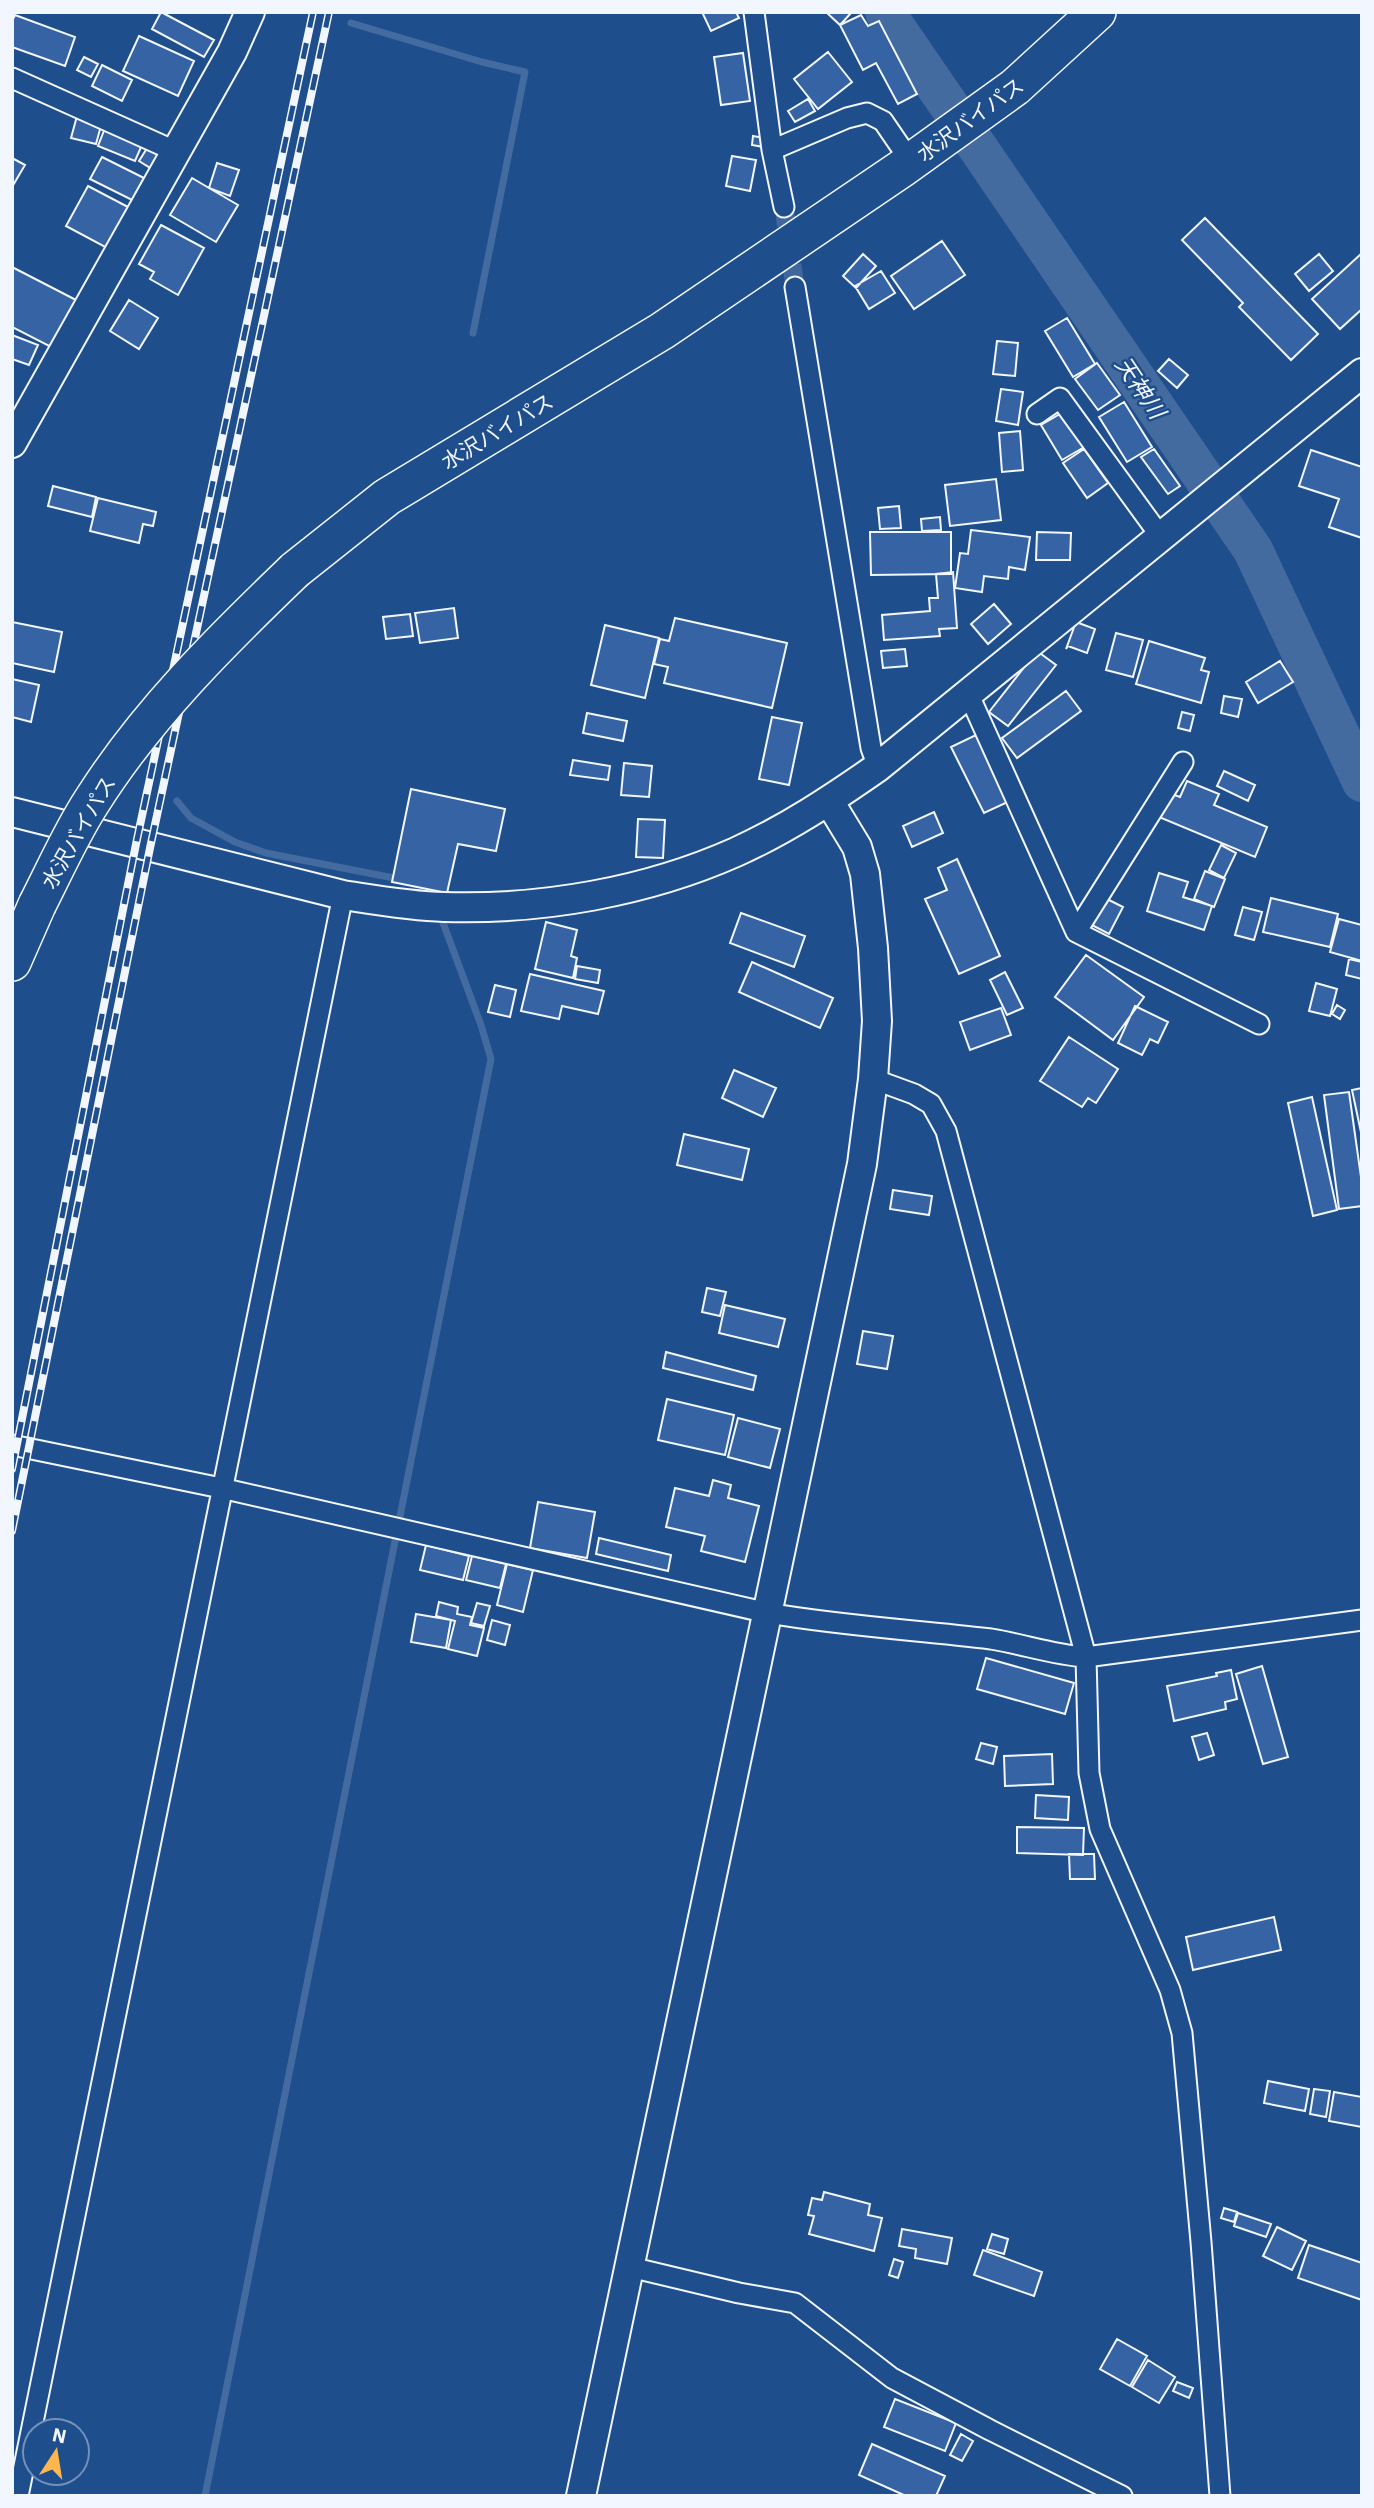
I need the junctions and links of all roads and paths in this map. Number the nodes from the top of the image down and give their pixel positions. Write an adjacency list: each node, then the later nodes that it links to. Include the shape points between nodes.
1 (250, 12): 6 (street)
2 (754, 12): 5 (street)
3 (1097, 12): 7 (highway, 水沢バイパス, via 1015,87)
4 (12, 78): 6 (street)
5 (772, 150): 7 (street, via 867,113 883,121); 8 (street)
6 (177, 152): 12 (street)
7 (920, 155): 21 (highway, 水沢バイパス, bridge, via 662,331 387,497 295,570 216,645 148,723 91,802)
8 (784, 207)
9 (795, 287): 16 (street, via 871,748)
10 (1362, 373): 13 (street)
11 (1037, 414): 13 (street, via 1060,398)
12 (12, 443)
13 (1161, 537): 14 (street)
14 (968, 693): 16 (street); 20 (street)
15 (1183, 762): 20 (street)
16 (878, 767): 17 (street)
17 (829, 801): 19 (street, via 735,852 629,888 575,898 445,907); 23 (street, via 857,847 865,874 877,1021)
18 (12, 813): 19 (street)
19 (343, 895): 25 (street)
20 (1076, 932): 22 (street)
21 (12, 962)
22 (1259, 1024)
23 (873, 1079): 26 (street, via 862,1164); 28 (street, via 932,1104 946,1131)
24 (12, 1445): 25 (street)
25 (221, 1488): 26 (street); 30 (street)
26 (768, 1614): 28 (street, via 994,1640); 29 (street)
27 (1362, 1620): 28 (street)
28 (1086, 1657): 33 (street, via 1089,1773 1100,1829 1170,1990 1182,2033)
29 (630, 2267): 31 (street); 32 (street, via 795,2303 892,2378)
30 (18, 2496)
31 (581, 2496)
32 (1122, 2496)
33 (1220, 2496)

